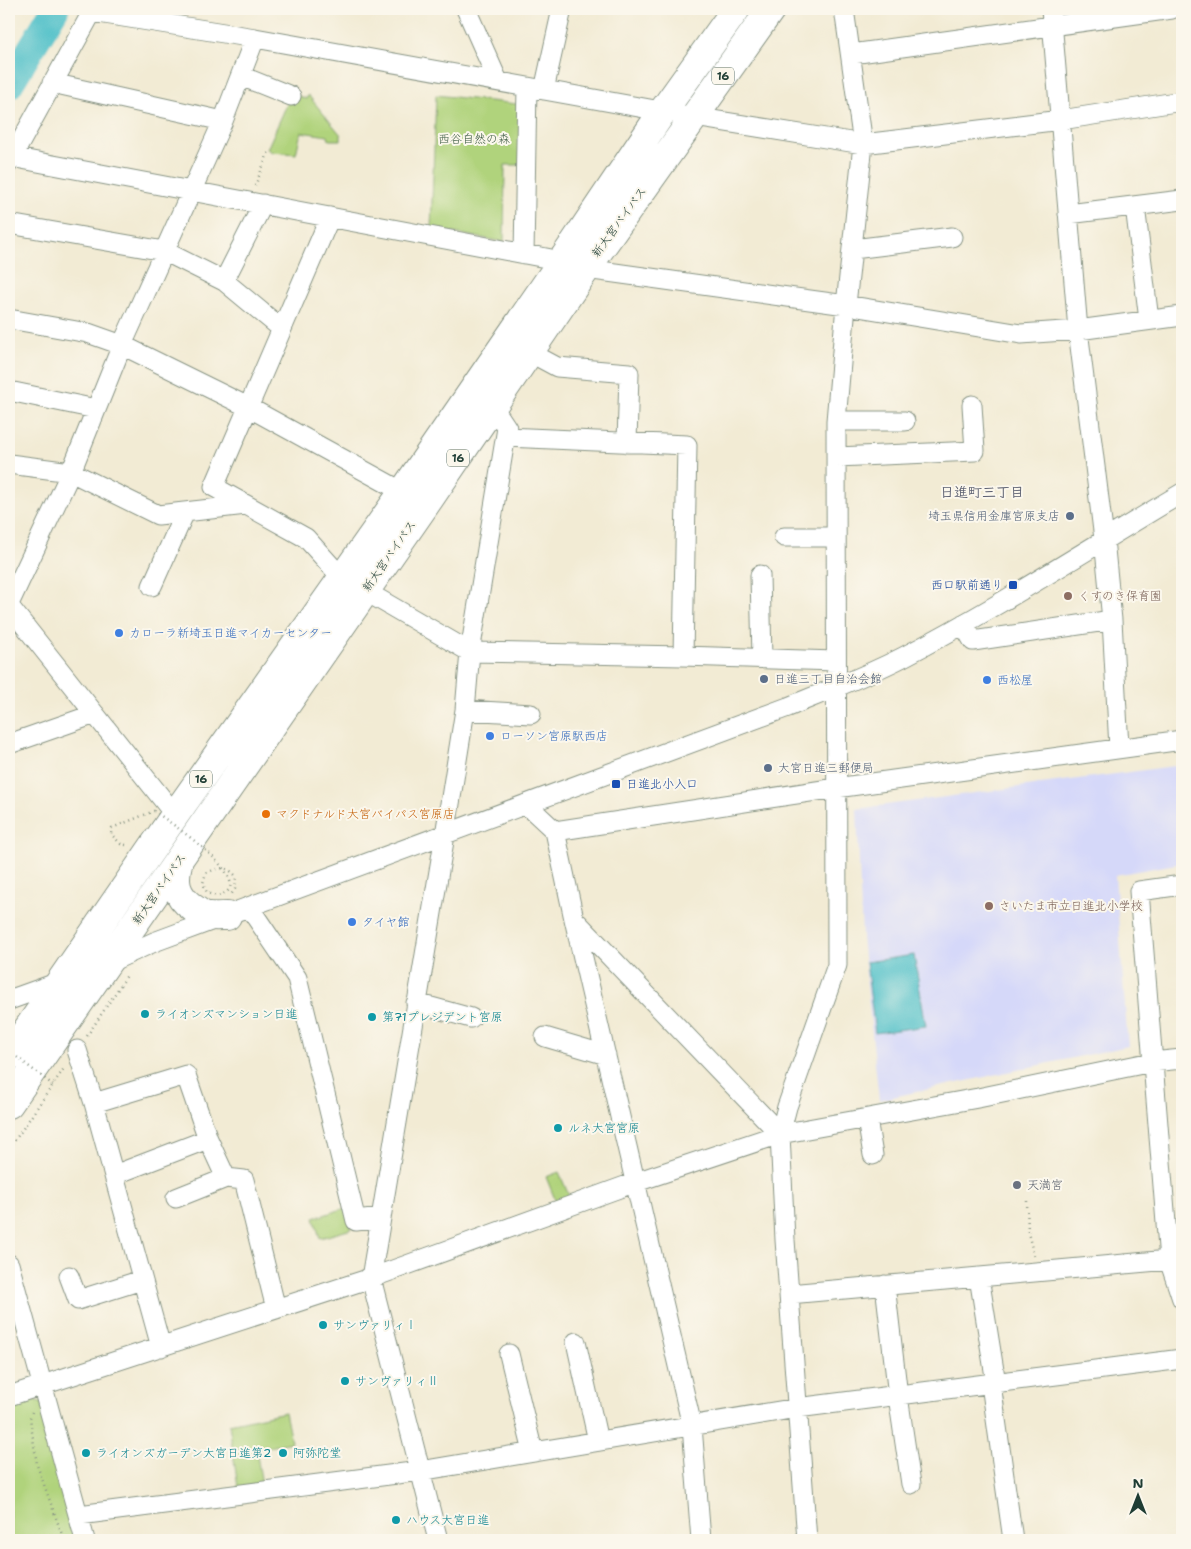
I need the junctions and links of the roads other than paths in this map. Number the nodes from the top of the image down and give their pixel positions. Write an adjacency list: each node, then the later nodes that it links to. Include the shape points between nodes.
1 (466, 9): 11 (street)
2 (562, 9): 13 (street)
3 (736, 9): 16 (highway, 新大宮バイパス / 16)
4 (770, 9): 17 (highway, 新大宮バイパス / 16)
5 (844, 9): 9 (street)
6 (1172, 9): 7 (street)
7 (1051, 17): 9 (street); 18 (street)
8 (255, 38): 10 (street); 11 (street); 12 (street, via 92,12)
9 (852, 54): 20 (street)
10 (241, 76): 14 (street); 19 (street)
11 (498, 81): 13 (street)
12 (52, 83): 19 (street); 21 (street)
13 (536, 88): 16 (street); 32 (street)
14 (290, 96)
15 (1182, 101): 18 (street)
16 (663, 111): 17 (street); 33 (highway, 新大宮バイパス / 16)
17 (694, 117): 20 (street); 33 (highway, 新大宮バイパス / 16)
18 (1061, 120): 20 (street); 26 (street)
19 (223, 121): 22 (street)
20 (864, 144): 30 (street)
21 (10, 160): 22 (street)
22 (191, 190): 24 (street); 31 (street)
23 (1182, 200): 25 (street)
24 (256, 203): 27 (street); 34 (street)
25 (1135, 206): 26 (street); 38 (street)
26 (1068, 214): 40 (street)
27 (330, 217): 32 (street); 39 (street)
28 (9, 224): 31 (street)
29 (952, 237): 30 (street)
30 (852, 249): 35 (street)
31 (164, 251): 34 (street); 41 (street)
32 (524, 254): 33 (street)
33 (574, 265): 35 (street); 42 (highway, 新大宮バイパス / 16); 55 (highway, 新大宮バイパス / 16)
34 (224, 281): 39 (street)
35 (846, 306): 40 (street, via 1021,334); 48 (street)
36 (1182, 316): 38 (street)
37 (9, 319): 41 (street, via 88,334)
38 (1149, 320): 40 (street)
39 (282, 329): 45 (street)
40 (1078, 330): 61 (street)
41 (122, 345): 45 (street); 47 (street)
42 (529, 352): 46 (highway, 新大宮バイパス / 16); 51 (street, via 557,367 629,373)
43 (9, 391): 47 (street)
44 (972, 405): 52 (street, via 976,451)
45 (248, 407): 55 (street); 57 (street, via 214,487)
46 (493, 407): 50 (street, via 507,428); 63 (highway, 新大宮バイパス / 16)
47 (96, 409): 54 (street)
48 (836, 421): 49 (street); 52 (street)
49 (905, 421)
50 (506, 437): 51 (street); 68 (street)
51 (627, 443): 69 (street, via 687,446)
52 (837, 457): 60 (street)
53 (9, 464): 54 (street)
54 (71, 472): 58 (street, via 158,515); 65 (street)
55 (403, 492): 63 (highway, 新大宮バイパス / 16)
56 (1182, 494): 61 (street)
57 (246, 505): 58 (street); 63 (street, via 306,538)
58 (185, 512): 64 (street)
59 (784, 537): 60 (street)
60 (836, 537): 71 (street)
61 (1104, 539): 66 (street); 67 (street)
62 (760, 575): 70 (street)
63 (353, 584): 68 (street); 81 (highway, 新大宮バイパス / 16); 84 (highway, 新大宮バイパス / 16)
64 (152, 586)
65 (9, 605): 74 (street)
66 (1112, 620): 67 (street, via 973,641); 78 (street)
67 (963, 624): 72 (street)
68 (470, 652): 69 (street); 73 (street)
69 (683, 656): 70 (street)
70 (762, 658): 71 (street)
71 (836, 662): 72 (street)
72 (836, 687): 79 (street); 80 (street)
73 (465, 710): 75 (street); 83 (street)
74 (95, 714): 77 (street); 81 (street)
75 (531, 714)
76 (1182, 740): 78 (street)
77 (9, 744)
78 (1119, 748): 79 (street)
79 (836, 788): 82 (street); 102 (street, via 837,965)
80 (526, 804): 82 (street); 83 (street)
81 (175, 815): 89 (highway, 新大宮バイパス / 16)
82 (555, 831): 87 (street)
83 (445, 835): 86 (street); 91 (street)
84 (179, 860): 86 (highway, via 175,880 181,898 188,905 204,915); 88 (highway, 新大宮バイパス / 16)
85 (1182, 885): 98 (street, via 1139,891)
86 (235, 908): 88 (street); 109 (street, via 297,978 356,1221)
87 (574, 919): 95 (street); 102 (street)
88 (105, 964): 89 (street); 100 (highway, 新大宮バイパス / 16)
89 (61, 981): 90 (street); 96 (highway, 新大宮バイパス / 16)
90 (9, 1000)
91 (416, 1003): 92 (street); 109 (street)
92 (471, 1018)
93 (545, 1037): 95 (street)
94 (77, 1050): 99 (street)
95 (606, 1055): 107 (street)
96 (9, 1056)
97 (1182, 1059): 98 (street)
98 (1152, 1062): 101 (street); 110 (street)
99 (94, 1102): 103 (street, via 186,1075); 105 (street)
100 (9, 1104)
101 (867, 1118): 102 (street); 104 (street)
102 (780, 1134): 107 (street); 117 (street)
103 (208, 1139): 105 (street); 106 (street)
104 (873, 1155)
105 (114, 1175): 115 (street)
106 (226, 1178): 108 (street); 119 (street, via 244,1180)
107 (636, 1182): 114 (street); 129 (street)
108 (176, 1198)
109 (381, 1218): 114 (street)
110 (1176, 1257): 113 (street); 118 (street)
111 (9, 1264): 125 (street)
112 (69, 1276): 115 (street, via 78,1300)
113 (979, 1277): 116 (street); 124 (street)
114 (371, 1278): 119 (street); 132 (street)
115 (142, 1280): 121 (street)
116 (885, 1286): 117 (street); 127 (street)
117 (789, 1294): 128 (street)
118 (1182, 1299)
119 (276, 1309): 121 (street)
120 (576, 1342): 130 (street)
121 (160, 1347): 125 (street)
122 (508, 1354): 131 (street)
123 (1182, 1360): 124 (street)
124 (993, 1383): 127 (street); 139 (street)
125 (42, 1385): 126 (street); 134 (street)
126 (9, 1396)
127 (898, 1396): 128 (street); 133 (street)
128 (797, 1408): 129 (street); 138 (street)
129 (692, 1426): 130 (street); 137 (street)
130 (598, 1442): 131 (street)
131 (533, 1452): 132 (street)
132 (420, 1471): 134 (street); 136 (street)
133 (911, 1484)
134 (78, 1515): 135 (street)
135 (85, 1540)
136 (438, 1540)
137 (701, 1540)
138 (806, 1540)
139 (1014, 1540)

